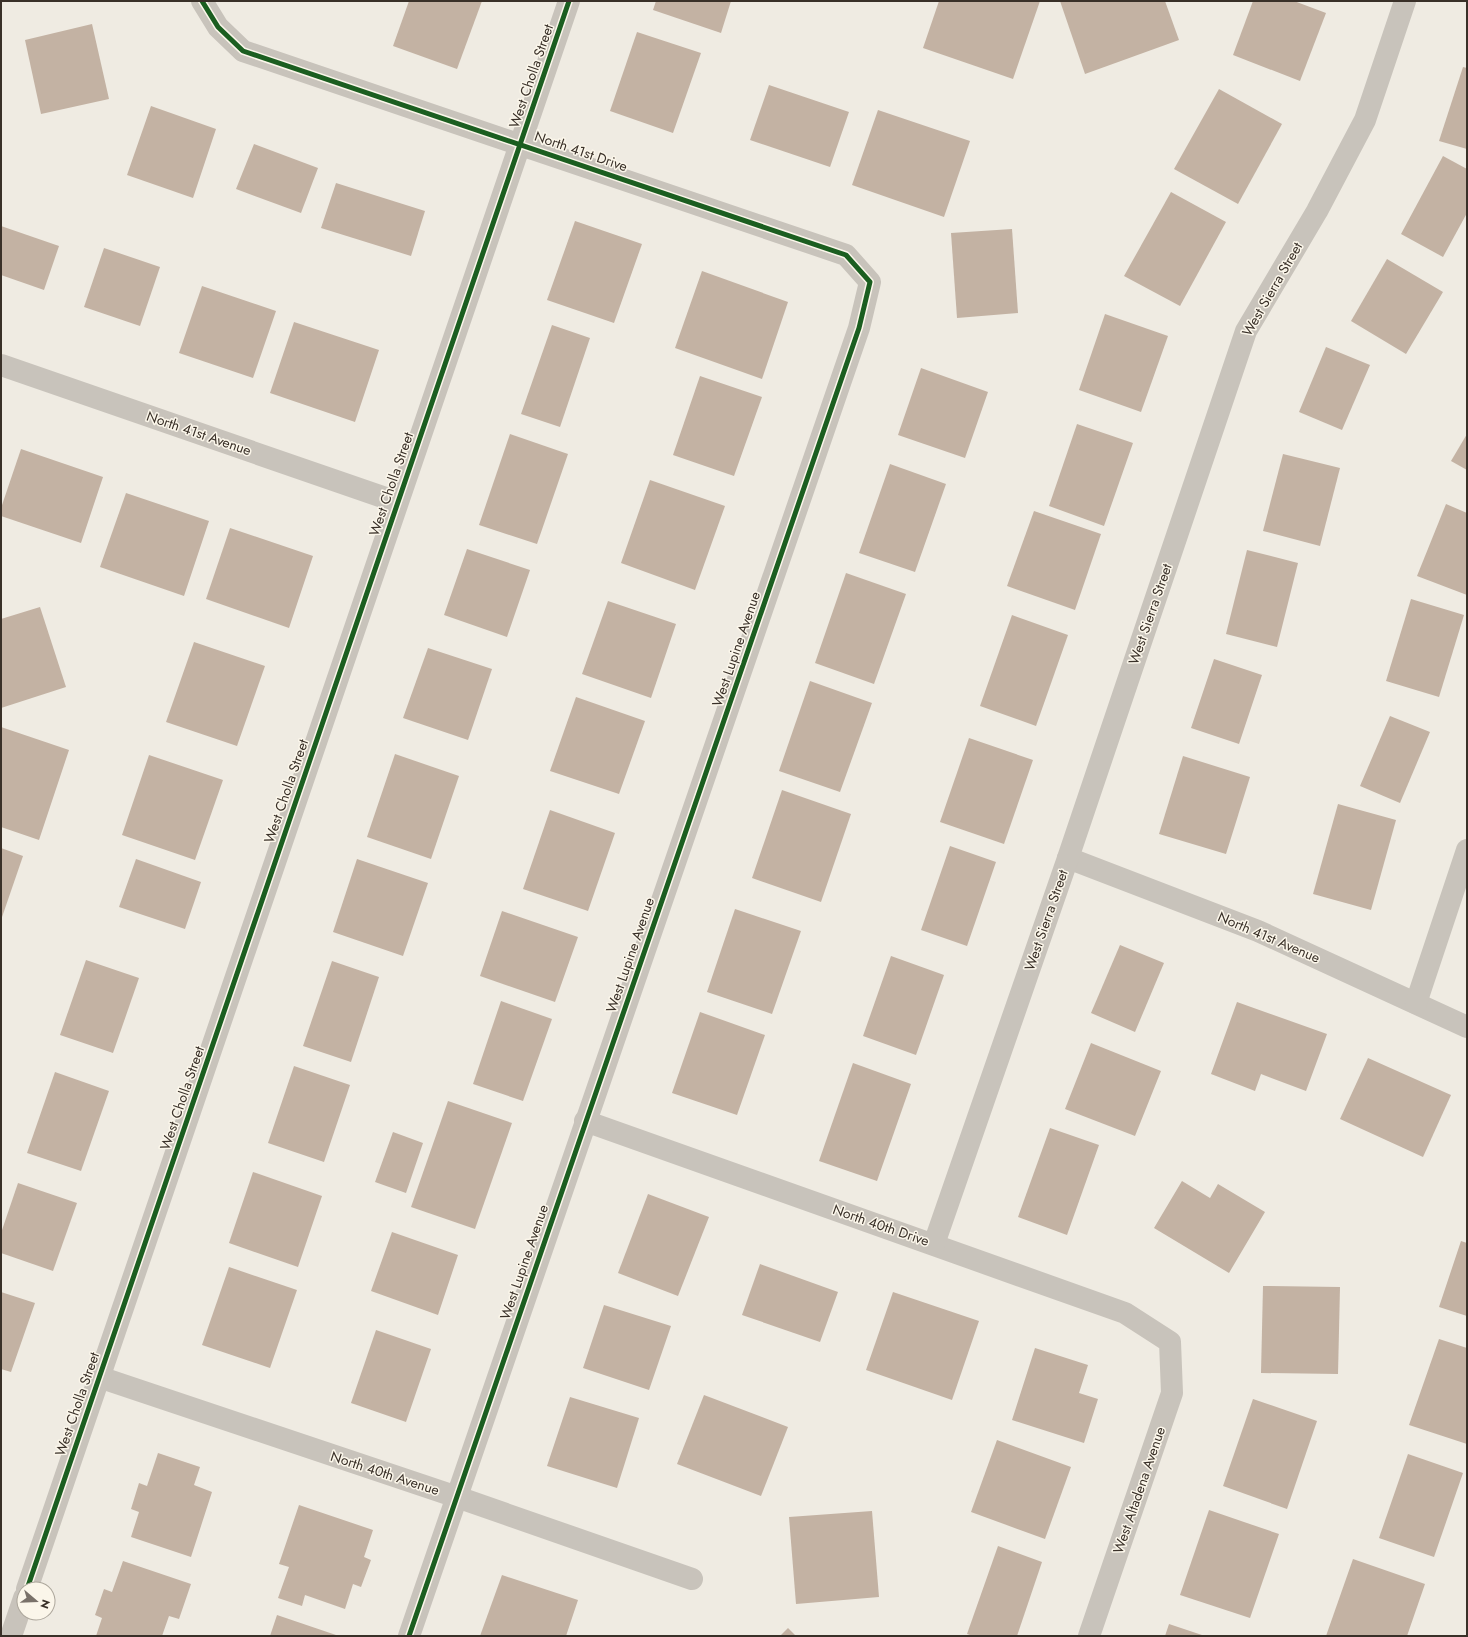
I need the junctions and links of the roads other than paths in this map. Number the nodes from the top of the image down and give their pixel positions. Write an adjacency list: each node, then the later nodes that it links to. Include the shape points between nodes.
1 (202, 1): 4 (street, North 41st Drive, via 218,27 243,51)
2 (569, 1): 4 (street, West Cholla Street)
3 (1405, 1): 9 (street, West Sierra Street, via 1365,120 1317,211 1246,331)
4 (521, 144): 5 (street, North 41st Drive, via 846,254); 7 (street, West Cholla Street)
5 (870, 282): 12 (street, West Lupine Avenue, via 859,328)
6 (1, 365): 7 (street, North 41st Avenue)
7 (397, 502): 15 (street, West Cholla Street)
8 (1467, 850): 10 (street)
9 (1068, 858): 10 (street, North 41st Avenue, via 1258,931); 13 (street, West Sierra Street)
10 (1416, 1003): 11 (street, North 41st Avenue)
11 (1467, 1027)
12 (585, 1121): 13 (street, North 40th Drive); 16 (street, West Lupine Avenue)
13 (934, 1244): 14 (street, North 40th Drive, via 1125,1313)
14 (1170, 1342): 22 (street, West Altadena Avenue, via 1172,1393)
15 (99, 1377): 16 (street, North 40th Avenue); 18 (street, West Cholla Street)
16 (457, 1497): 17 (street, North 40th Avenue); 21 (street, West Lupine Avenue)
17 (692, 1578)
18 (30, 1581)
19 (16, 1621): 20 (street)
20 (11, 1636)
21 (409, 1636)
22 (1089, 1636)

